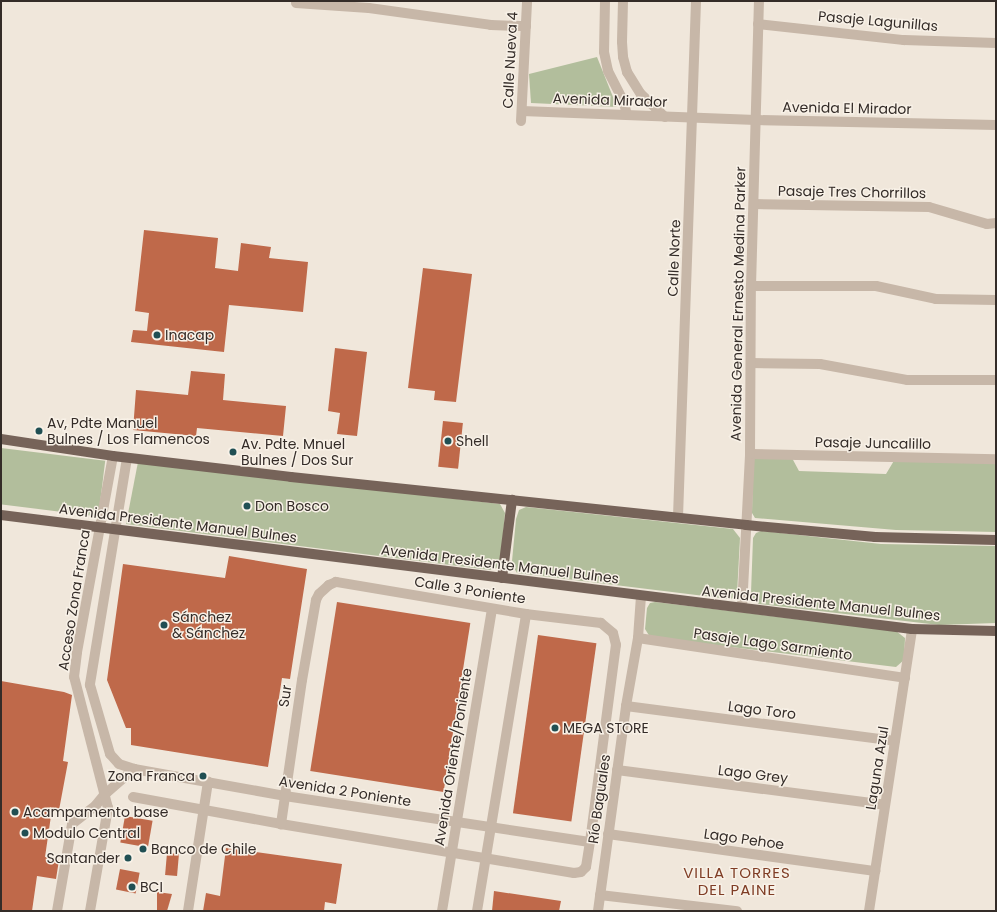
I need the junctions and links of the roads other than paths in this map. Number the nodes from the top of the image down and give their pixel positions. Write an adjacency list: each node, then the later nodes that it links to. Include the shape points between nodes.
1 (527, 1): 8 (street, Calle Nueva 4)
2 (605, 1): 10 (street, via 604,52 608,71)
3 (623, 1): 12 (street, via 622,42 627,72 641,94)
4 (696, 1): 13 (street, Calle Norte)
5 (759, 1): 7 (street, Avenida General Ernesto Medina Parker)
6 (296, 3): 8 (street, via 369,8 490,25)
7 (758, 24): 9 (street, Pasaje Lagunillas, via 904,40); 14 (street, Avenida General Ernesto Medina Parker)
8 (526, 26): 11 (street, Calle Nueva 4)
9 (996, 43)
10 (627, 115): 11 (street, Avenida Mirador); 12 (street, Avenida Mirador)
11 (522, 116)
12 (664, 117): 13 (street, Avenida Mirador)
13 (696, 118): 14 (street, Avenida El Mirador); 29 (street, Calle Norte)
14 (756, 120): 15 (street, Avenida El Mirador); 16 (street, Avenida General Ernesto Medina Parker)
15 (996, 125)
16 (754, 204): 17 (street, Pasaje Tres Chorrillos, via 929,206 987,224); 18 (street, Avenida General Ernesto Medina Parker)
17 (996, 223)
18 (751, 286): 19 (street, via 876,286 936,299); 20 (street, Avenida General Ernesto Medina Parker)
19 (996, 300)
20 (751, 362): 21 (street, via 820,364 907,380); 23 (street, Avenida General Ernesto Medina Parker)
21 (996, 380)
22 (1, 439): 24 (main road)
23 (750, 454): 26 (street, Pasaje Juncalillo); 30 (street, Avenida General Ernesto Medina Parker)
24 (113, 456): 25 (main road); 31 (street, Acceso Zona Franca)
25 (127, 458): 27 (main road); 32 (street, Acceso Zona Franca)
26 (996, 459)
27 (512, 500): 29 (main road); 34 (main road)
28 (1, 515): 31 (main road, Avenida Presidente Manuel Bulnes)
29 (678, 517): 30 (main road)
30 (746, 525): 33 (main road, via 875,537); 37 (street, Avenida General Ernesto Medina Parker)
31 (100, 527): 32 (main road, Avenida Presidente Manuel Bulnes); 49 (street, Acceso Zona Franca, via 74,678)
32 (116, 530): 34 (main road, Avenida Presidente Manuel Bulnes); 46 (street, Acceso Zona Franca, via 90,684 110,754 119,764)
33 (996, 540)
34 (502, 578): 36 (main road, Avenida Presidente Manuel Bulnes)
35 (336, 582): 38 (street, Calle 3 Poniente); 50 (street, Sur, via 323,590 316,600)
36 (641, 596): 37 (main road, Avenida Presidente Manuel Bulnes); 42 (street, Río Baguales)
37 (742, 608): 40 (main road, Avenida Presidente Manuel Bulnes)
38 (492, 609): 39 (street, Calle 3 Poniente); 54 (street, Avenida Oriente/Poniente)
39 (526, 614): 56 (street); 58 (street, Calle 3 Poniente, via 601,623 613,634 616,646)
40 (912, 629): 41 (main road, Avenida Presidente Manuel Bulnes); 43 (street, Laguna Azul)
41 (996, 631)
42 (638, 638): 43 (street, Pasaje Lago Sarmiento); 44 (street, Río Baguales)
43 (904, 678): 45 (street, Laguna Azul)
44 (626, 706): 45 (street, Lago Toro); 47 (street, Río Baguales)
45 (895, 741): 52 (street, Laguna Azul)
46 (134, 769): 48 (street, Avenida 2 Poniente); 49 (street)
47 (617, 770): 52 (street, Lago Grey); 57 (street, Río Baguales)
48 (208, 782): 50 (street, Avenida 2 Poniente); 53 (street)
49 (104, 795): 64 (street, via 96,805 72,824); 65 (street, Acceso Zona Franca, via 108,808)
50 (285, 796): 54 (street, Avenida 2 Poniente); 55 (street, Sur)
51 (133, 798): 53 (street)
52 (885, 805): 61 (street, Laguna Azul)
53 (204, 811): 55 (street); 66 (street)
54 (457, 822): 56 (street, Avenida 2 Poniente); 59 (street, Avenida Oriente/Poniente)
55 (281, 824): 59 (street)
56 (491, 828): 58 (street, Avenida 2 Poniente); 60 (street)
57 (608, 834): 61 (street, Lago Pehoe); 62 (street, Río Baguales)
58 (590, 842): 60 (street, via 586,867 581,872 574,873)
59 (452, 853): 60 (street); 67 (street, Avenida Oriente/Poniente)
60 (486, 858): 68 (street)
61 (876, 871): 71 (street, Laguna Azul)
62 (600, 895): 63 (street); 69 (street, Río Baguales)
63 (667, 907): 70 (street)
64 (57, 911)
65 (90, 911)
66 (188, 911)
67 (442, 911)
68 (477, 911)
69 (598, 911)
70 (737, 911)
71 (869, 911)

